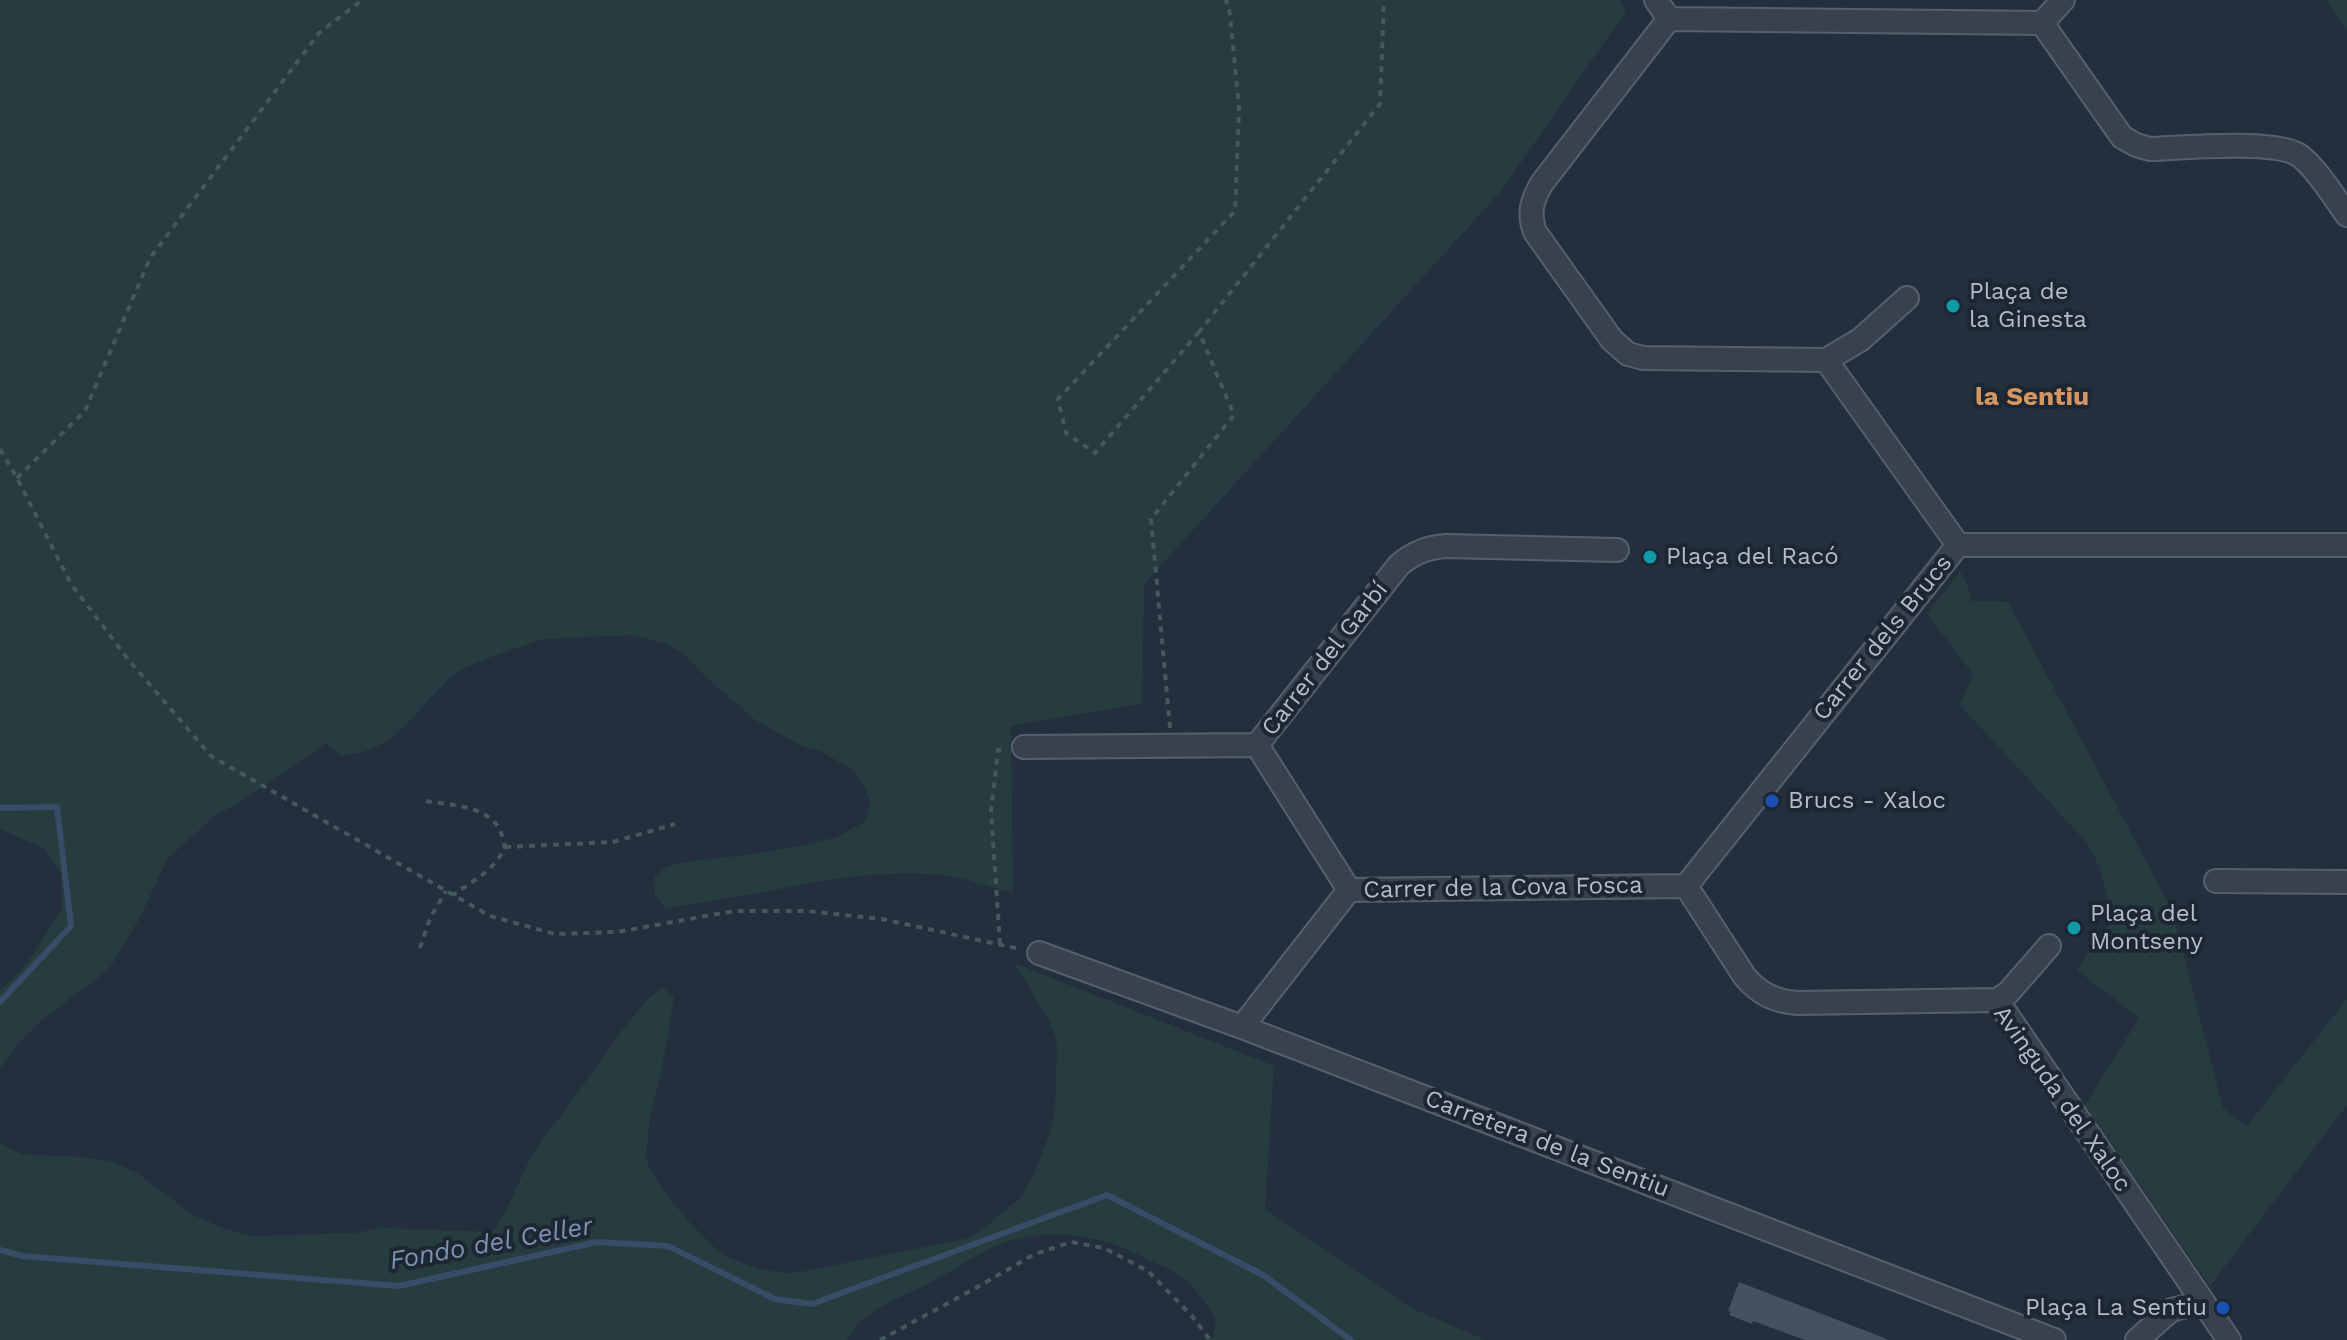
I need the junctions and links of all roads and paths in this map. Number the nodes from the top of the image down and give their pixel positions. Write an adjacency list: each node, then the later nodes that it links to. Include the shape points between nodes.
1 (362, 0): 13 (path, via 319,33 150,258 85,411)
2 (1226, 0): 10 (path, via 1239,108 1235,211 1058,399 1066,433 1095,453)
3 (1384, 0): 10 (path, via 1380,104)
4 (1656, 0): 6 (street)
5 (2063, 0): 7 (street)
6 (1669, 19): 7 (street); 11 (street, via 1542,183 1532,203 1535,232 1612,340 1628,354)
7 (2042, 23): 8 (street, via 2122,137 2150,149 2288,149 2306,161)
8 (2347, 215)
9 (1907, 298): 11 (street, via 1860,340)
10 (1199, 332): 18 (path, via 1234,415 1151,519)
11 (1826, 360): 14 (street)
12 (0, 449): 13 (path)
13 (17, 478): 27 (path, via 71,584 211,756)
14 (1958, 545): 15 (street, Carrer dels Brucs); 25 (street, Carrer dels Brucs)
15 (2347, 545)
16 (1617, 550): 17 (street, Carrer del Garbí, via 1446,546 1416,553 1399,565)
17 (1257, 745): 18 (street, Carrer del Garbí); 26 (street)
18 (1172, 746): 19 (street, Carrer del Garbí)
19 (1024, 747): 29 (path, via 998,750 991,811)
20 (426, 801): 22 (path, via 486,814 499,828)
21 (675, 824): 22 (path, via 613,842)
22 (505, 847): 28 (path, via 500,860)
23 (2216, 881): 24 (street)
24 (2347, 882)
25 (1686, 886): 26 (street, Carrer de la Cova Fosca); 33 (street, Avinguda del Xaloc, via 1745,977 1768,997 1797,1003)
26 (1349, 890): 34 (street, Carrer de la Cova Fosca)
27 (446, 891): 28 (path); 31 (path)
28 (453, 895): 29 (path, via 490,916 555,934 617,932 734,911 806,911 882,919)
29 (1000, 944): 32 (path)
30 (2049, 946): 33 (street)
31 (420, 948)
32 (1039, 953): 34 (street, Carretera de la Sentiu)
33 (1997, 1000): 35 (street, Avinguda del Xaloc)
34 (1242, 1027): 40 (street, Carretera de la Sentiu)
35 (2176, 1263): 36 (street, Avinguda del Xaloc); 37 (street)
36 (2203, 1302): 37 (street); 42 (street, Avinguda del Xaloc)
37 (2171, 1310): 41 (street)
38 (880, 1340): 39 (path, via 1033,1255 1071,1242 1104,1248 1148,1271)
39 (1210, 1340)
40 (2054, 1340)
41 (2137, 1340)
42 (2229, 1340)

